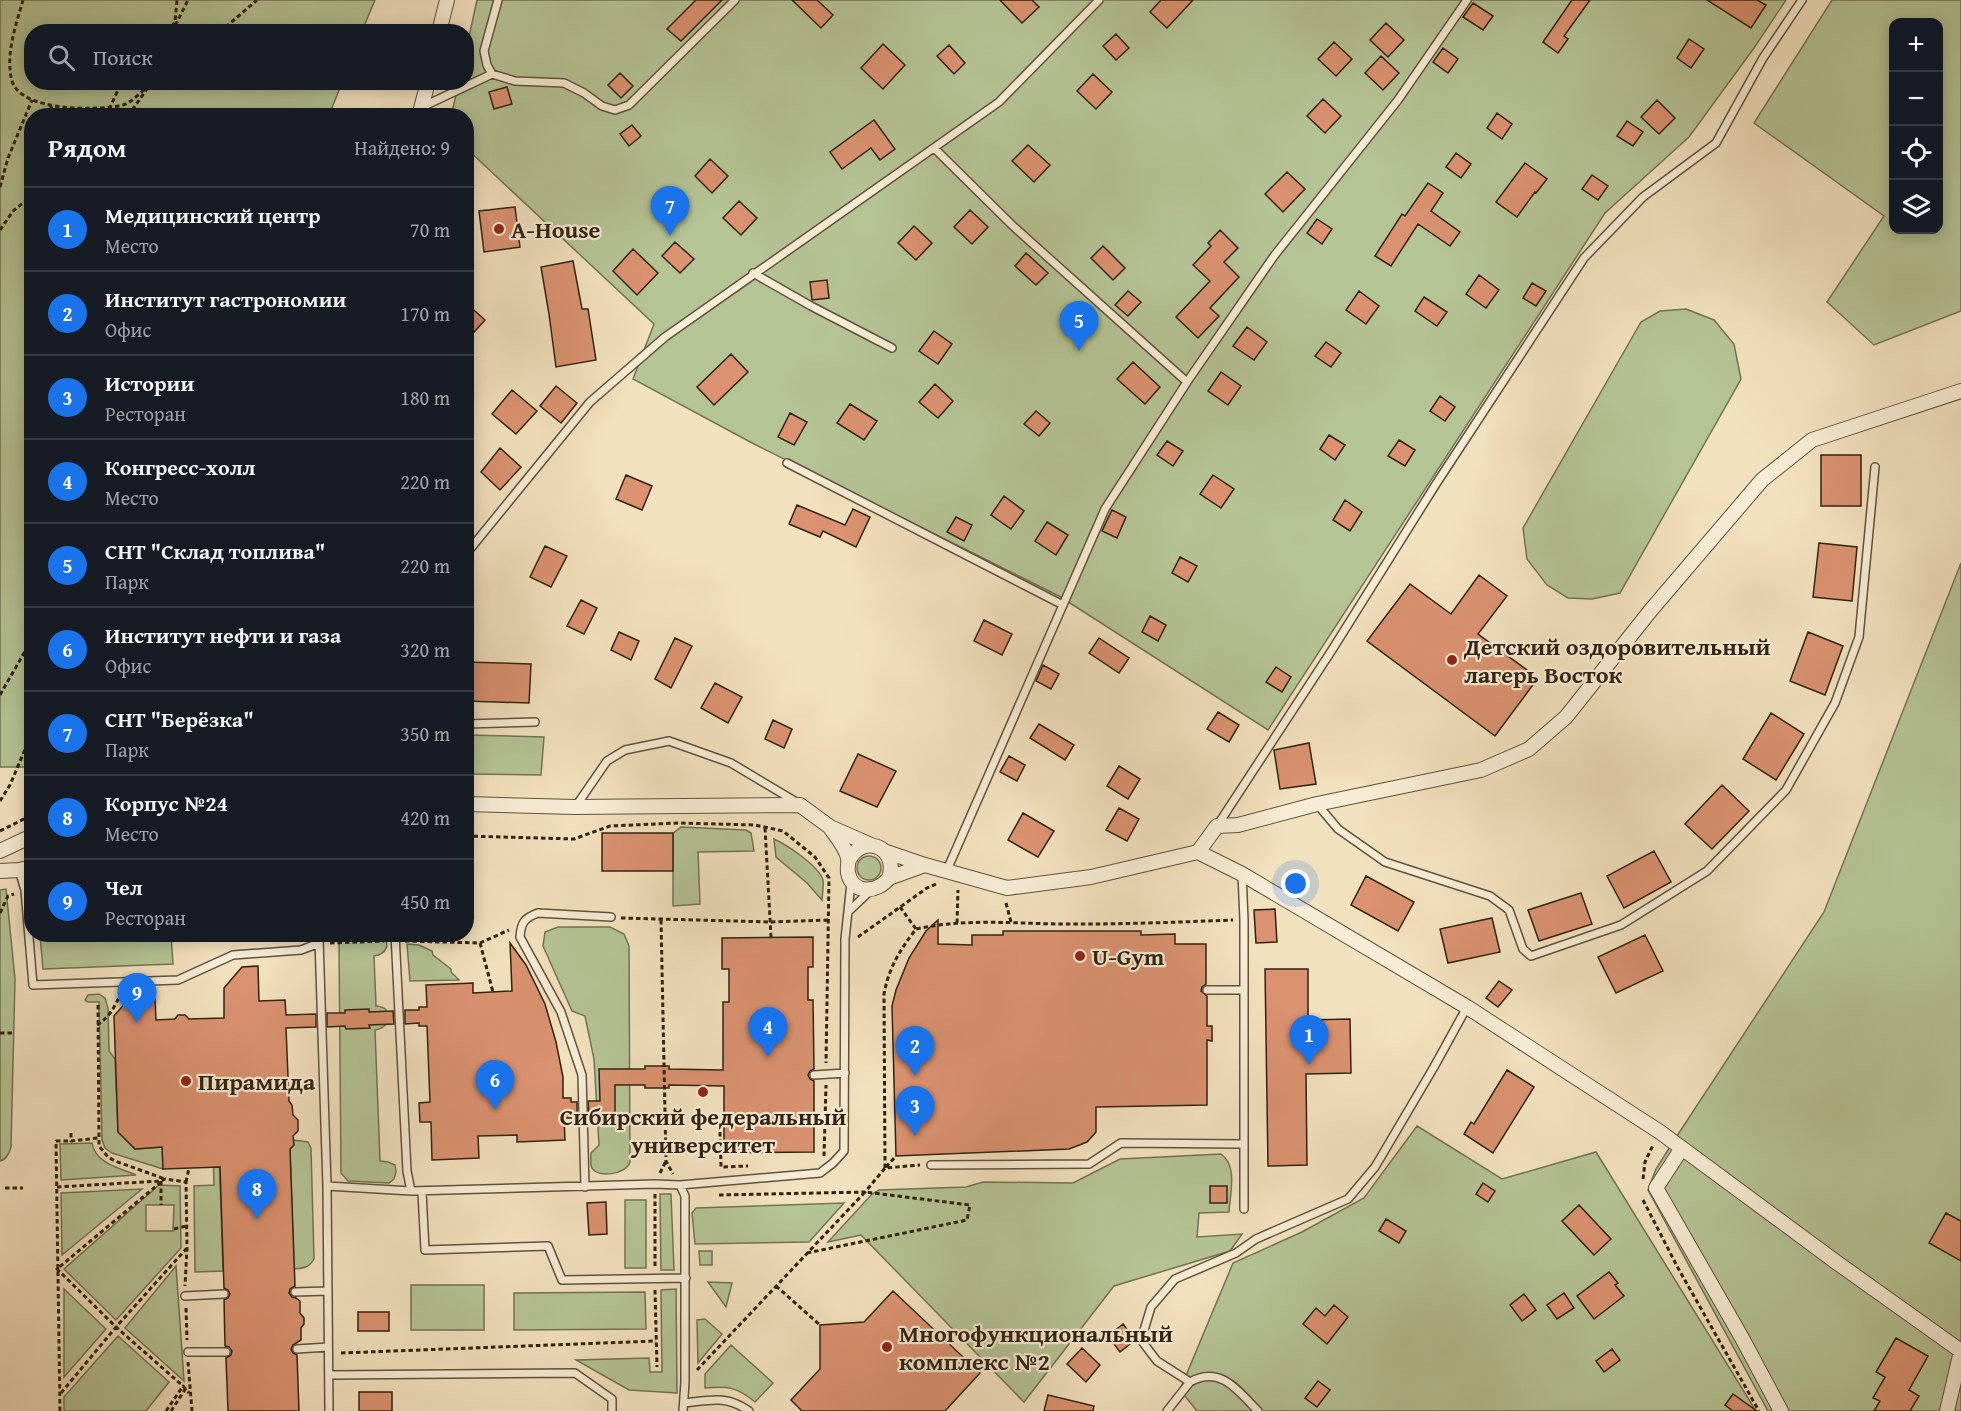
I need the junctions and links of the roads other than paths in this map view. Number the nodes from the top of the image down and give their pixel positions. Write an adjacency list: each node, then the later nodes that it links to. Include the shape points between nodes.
1 (447, 0): 7 (street)
2 (498, 0): 8 (lane, via 484,51)
3 (735, 0): 8 (lane, via 629,105 615,110 564,83 515,81)
4 (1099, 0): 14 (lane, via 999,102)
5 (1467, 0): 17 (lane, via 1398,100 1274,256)
6 (1802, 0): 29 (lane, via 1763,58 1716,143 1643,197 1584,258)
7 (442, 24)
8 (492, 74): 9 (lane)
9 (474, 83)
10 (426, 90): 12 (street)
11 (461, 90): 13 (lane)
12 (422, 108)
13 (427, 108)
14 (934, 148): 15 (lane); 17 (lane, via 1013,226)
15 (753, 273): 16 (lane); 21 (lane, via 665,337 590,402)
16 (892, 348)
17 (1188, 382): 22 (lane, via 1105,509)
18 (1961, 391): 27 (street, via 1812,440 1762,480 1566,717 1529,749 1481,770)
19 (787, 463): 22 (lane)
20 (1875, 467): 27 (lane, via 1859,637 1835,703 1786,790 1707,871 1621,925 1532,956 1523,948 1509,910 1490,896 1385,862 1338,829)
21 (474, 544)
22 (1063, 605): 38 (lane)
23 (535, 722): 24 (lane)
24 (474, 724)
25 (474, 804): 28 (street)
26 (800, 804): 28 (street); 28 (lane, via 731,763 669,741 624,750 607,761); 30 (street)
27 (1317, 804): 29 (street, via 1238,825)
28 (575, 807)
29 (1217, 826): 34 (street)
30 (830, 827): 32 (street); 35 (street)
31 (24, 840): 33 (street)
32 (878, 848): 35 (street, via 858,849); 36 (street); 41 (street, via 891,863)
33 (0, 851)
34 (1198, 852): 38 (street, via 1091,877 1007,888); 40 (street)
35 (849, 860): 42 (street)
36 (925, 865): 38 (street); 41 (street)
37 (24, 868): 39 (street)
38 (947, 870)
39 (0, 871)
40 (1242, 874): 50 (lane); 51 (street)
41 (889, 878): 43 (street)
42 (851, 880): 43 (street); 44 (lane)
43 (871, 890): 44 (lane)
44 (848, 912): 52 (lane)
45 (611, 917): 59 (lane, via 538,913 521,924 520,937 561,1012 582,1075)
46 (29, 942): 48 (lane, via 33,985 178,980 233,955 301,950)
47 (395, 942): 60 (lane, via 406,1171)
48 (319, 943): 58 (lane)
49 (1207, 990): 50 (lane)
50 (1244, 990): 54 (lane)
51 (1467, 1007): 55 (street); 74 (lane, via 1375,1167 1348,1199 1175,1279 1152,1307 1141,1340 1157,1361)
52 (845, 1073): 53 (lane); 57 (lane, via 844,1151 820,1173)
53 (814, 1075)
54 (1242, 1144): 56 (lane, via 1121,1143 1089,1164); 62 (lane)
55 (1682, 1148): 70 (street); 81 (street, via 1656,1188)
56 (931, 1165)
57 (680, 1185): 59 (lane); 63 (lane, via 685,1196)
58 (327, 1186): 60 (lane); 64 (lane)
59 (585, 1187): 61 (lane)
60 (411, 1191): 61 (lane)
61 (422, 1192): 63 (lane, via 425,1251 548,1246 562,1280)
62 (1244, 1209)
63 (686, 1278): 75 (lane)
64 (327, 1291): 65 (lane); 69 (lane)
65 (295, 1292)
66 (224, 1294): 67 (lane)
67 (185, 1296)
68 (297, 1348): 69 (lane)
69 (328, 1350): 73 (lane)
70 (1961, 1351): 82 (street)
71 (188, 1352): 72 (lane)
72 (226, 1352)
73 (329, 1375): 76 (lane); 77 (lane, via 575,1373 612,1400)
74 (1190, 1382): 79 (lane); 80 (lane, via 1202,1376 1219,1377)
75 (684, 1407): 78 (lane, via 728,1400)
76 (329, 1411)
77 (612, 1411)
78 (749, 1411)
79 (1167, 1411)
80 (1258, 1411)
81 (1781, 1411)
82 (1947, 1411)

